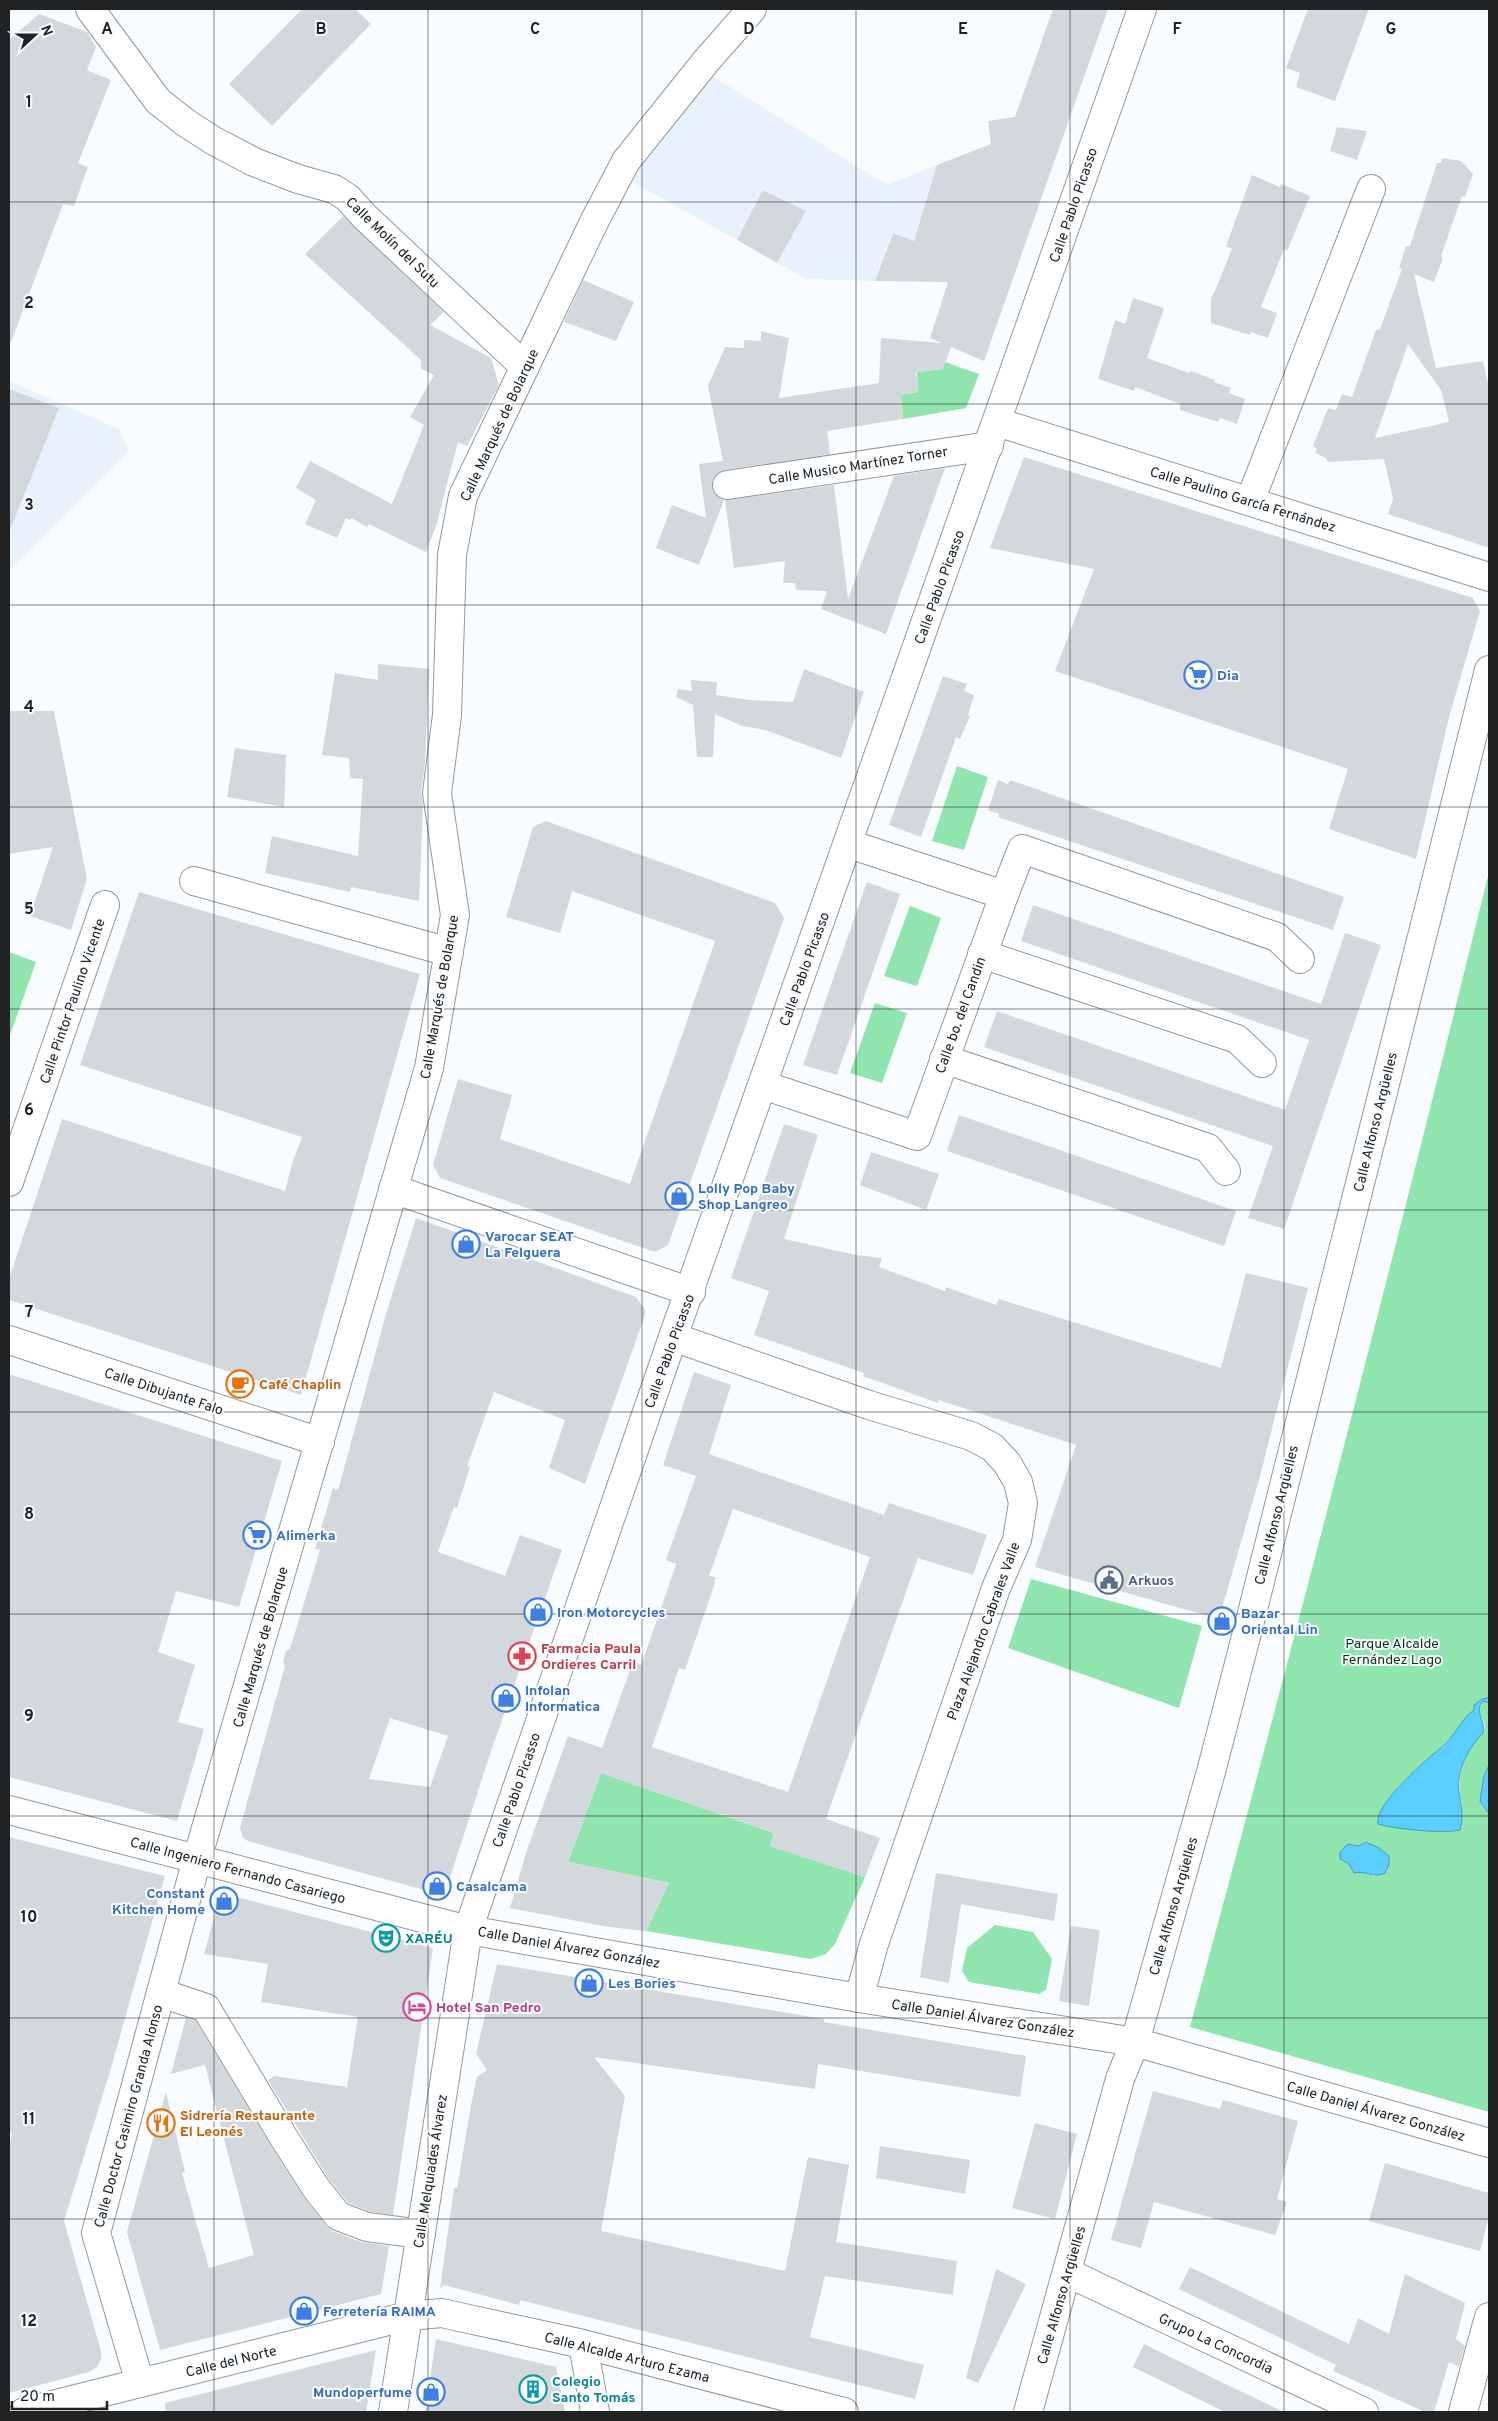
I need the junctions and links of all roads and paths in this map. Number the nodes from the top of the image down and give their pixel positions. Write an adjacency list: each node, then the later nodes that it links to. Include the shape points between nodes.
1 (90, 9): 5 (street, Calle Molín del Sutu, via 158,101 186,123 246,158 298,179 334,189 348,198)
2 (752, 9): 5 (street, Calle Marqués de Bolarque, via 626,161)
3 (1142, 9): 6 (street, Calle Pablo Picasso)
4 (1371, 189): 8 (street)
5 (525, 367): 15 (street, Calle Marqués de Bolarque, via 463,496 452,555 447,715 437,793 455,915)
6 (993, 434): 7 (street, Calle Musico Martínez Torner); 8 (street, Calle Paulino García Fernández); 11 (street, Calle Pablo Picasso)
7 (727, 485)
8 (1250, 501): 9 (street, Calle Paulino García Fernández)
9 (1489, 576)
10 (1489, 670): 33 (street, Calle Alfonso Argüelles, via 1212,1768)
11 (848, 844): 13 (street); 20 (street, Calle Pablo Picasso)
12 (194, 881): 15 (street)
13 (1004, 895): 16 (street, Calle bo. del Candin); 17 (street, Calle bo. del Candin, via 1022,849 1277,937)
14 (105, 905): 22 (street, Calle Pintor Paulino Vicente)
15 (449, 952): 23 (street, Calle Marqués de Bolarque, via 429,1068)
16 (982, 954): 18 (street, Calle bo. del Candin); 19 (street, via 1237,1039)
17 (1300, 959)
18 (944, 1059): 20 (street, Calle bo. del Candin, via 917,1136); 21 (street, via 1208,1148)
19 (1262, 1063)
20 (763, 1085): 24 (street, Calle Pablo Picasso)
21 (1226, 1171)
22 (9, 1182)
23 (393, 1188): 24 (street); 27 (street, Calle Marqués de Bolarque)
24 (691, 1292): 25 (street, Calle Pablo Picasso)
25 (673, 1337): 30 (street, Calle Pablo Picasso); 32 (street, Plaza Alejandro Cabrales Valle, via 869,1405 971,1436 992,1447 1018,1482 1023,1503 1017,1540 996,1588 874,1944)
26 (9, 1340): 27 (street, Calle Dibujante Falo)
27 (320, 1442): 29 (street, Calle Marqués de Bolarque)
28 (9, 1810): 29 (street, Calle Ingeniero Fernando Casariego)
29 (197, 1859): 30 (street, Calle Ingeniero Fernando Casariego); 31 (street, Calle Doctor Casimiro Granda Alonso)
30 (468, 1930): 32 (street, Calle Daniel Álvarez González); 35 (street, Calle Melquiades Álvarez)
31 (161, 1993): 35 (street, Calle Doctor Casimiro Granda Alonso, via 206,2008 284,2138 338,2216 366,2227); 40 (street, Calle Doctor Casimiro Granda Alonso, via 96,2233)
32 (859, 1998): 33 (street, Calle Daniel Álvarez González)
33 (1135, 2042): 34 (street, Calle Daniel Álvarez González); 36 (street, Calle Alfonso Argüelles, via 1120,2079)
34 (1489, 2143)
35 (420, 2234): 37 (street, Calle Melquiades Álvarez)
36 (1068, 2273): 45 (street, Calle Alfonso Argüelles); 46 (street, Grupo La Concordia)
37 (408, 2316): 39 (street, Calle Alcalde Arturo Ezama, via 442,2313); 40 (street, Calle del Norte); 42 (street, Calle Melquiades Álvarez)
38 (1489, 2317): 47 (street)
39 (583, 2344): 43 (street); 44 (street, Calle Alcalde Arturo Ezama)
40 (140, 2383): 41 (street, Calle del Norte)
41 (24, 2412)
42 (393, 2412)
43 (594, 2412)
44 (844, 2412)
45 (1028, 2412)
46 (1364, 2412)
47 (1463, 2412)

